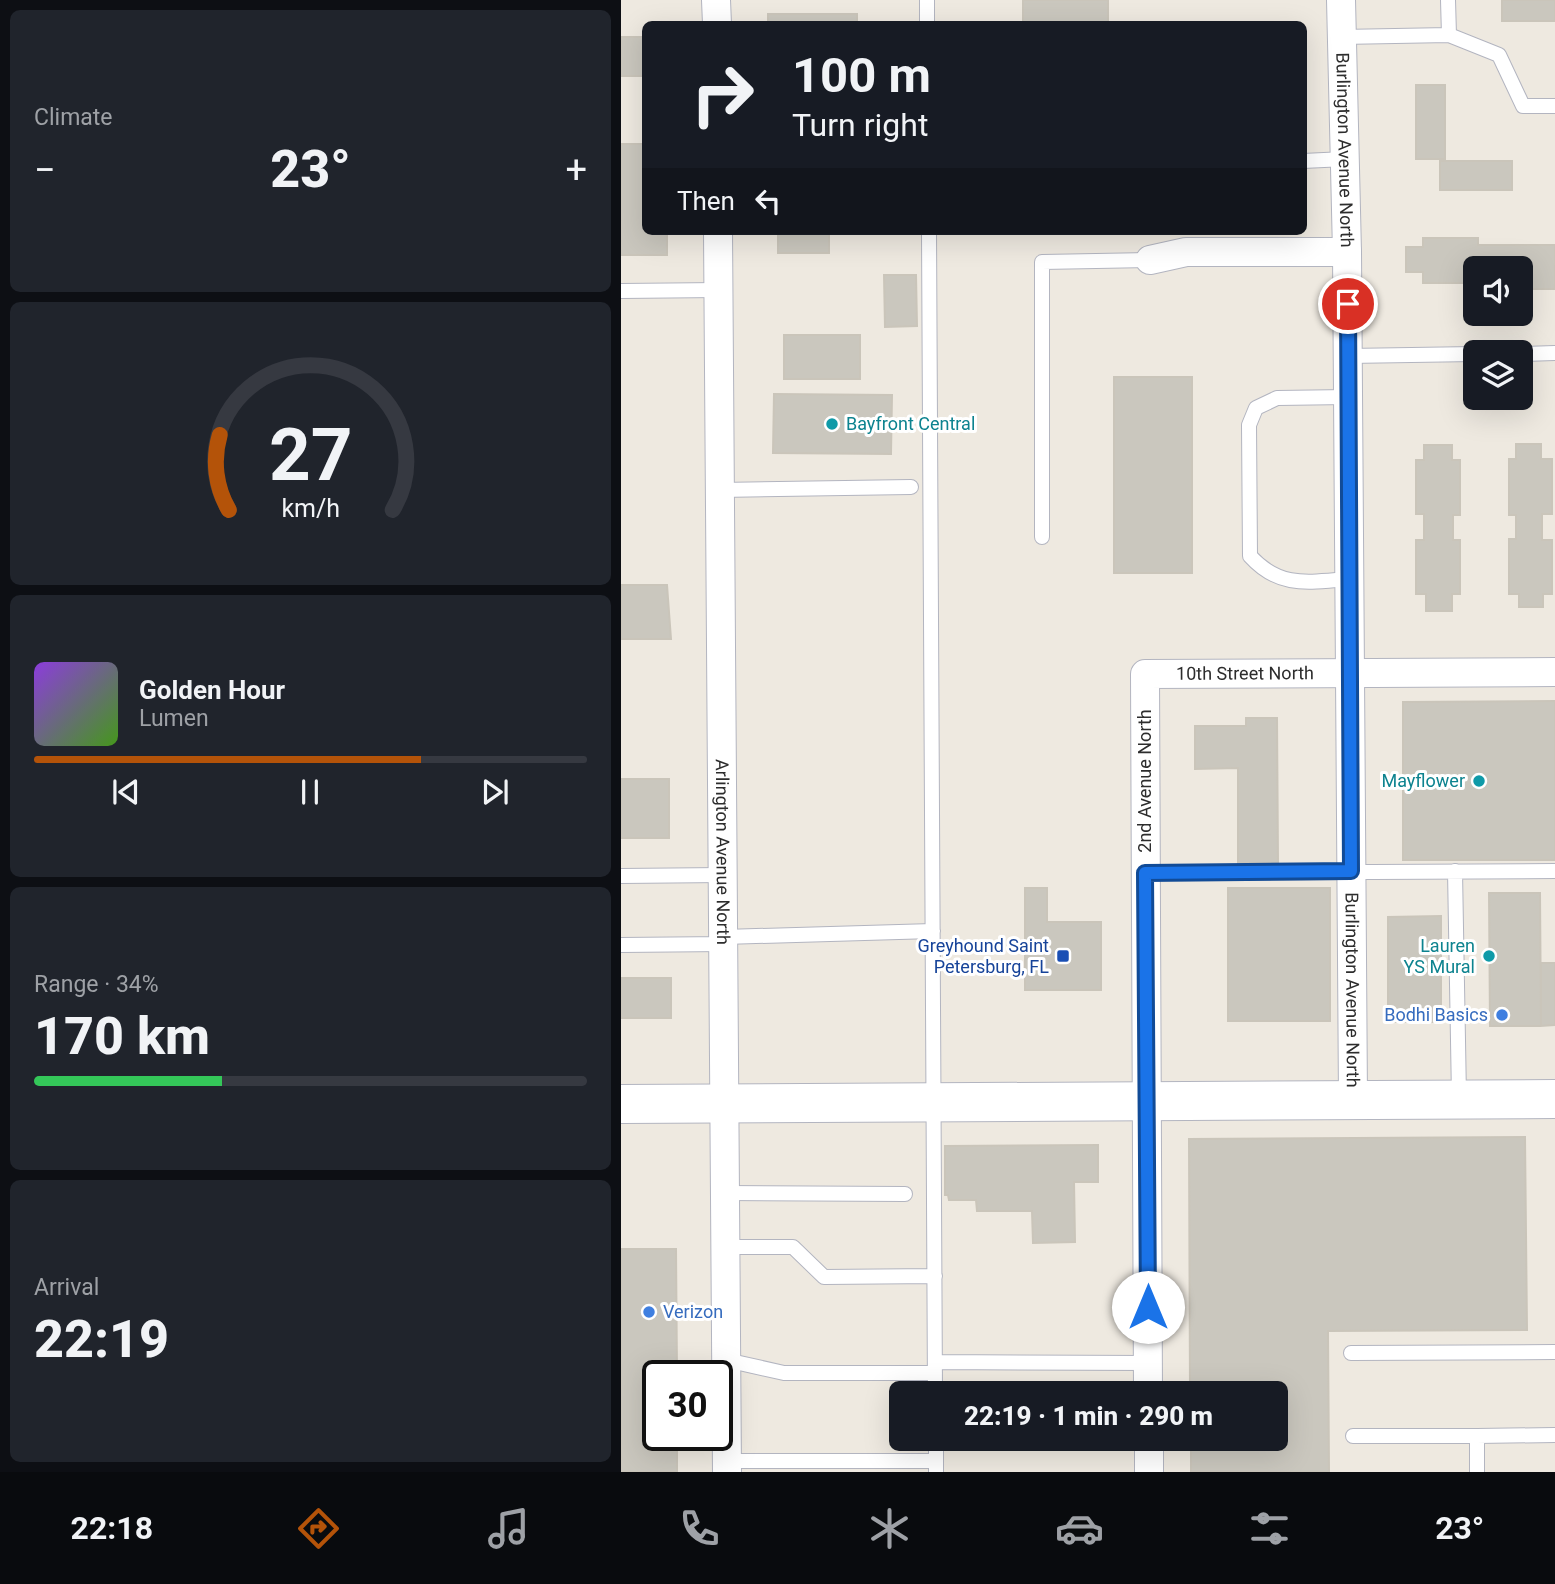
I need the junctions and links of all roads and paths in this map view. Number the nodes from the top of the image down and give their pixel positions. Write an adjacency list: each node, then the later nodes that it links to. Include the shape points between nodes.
1 (716, 0): 5 (street)
2 (927, 0): 6 (lane)
3 (1341, 0): 8 (street, Burlington Avenue North)
4 (1448, 0): 7 (lane)
5 (717, 21)
6 (927, 21)
7 (1449, 35): 8 (lane); 9 (lane, via 1499,55 1523,106)
8 (1341, 37): 10 (street, Burlington Avenue North)
9 (1555, 106)
10 (1345, 159): 11 (lane); 14 (street, Burlington Avenue North)
11 (1307, 162)
12 (718, 235): 16 (street, Arlington Avenue North)
13 (929, 235): 36 (lane)
14 (1347, 252): 15 (street, via 1186,252); 21 (street, Burlington Avenue North)
15 (1150, 260): 25 (lane, via 1042,262)
16 (718, 290): 17 (lane); 24 (street, Arlington Avenue North)
17 (621, 291)
18 (1555, 353): 20 (lane)
19 (1463, 354): 21 (lane)
20 (1533, 354)
21 (1348, 356): 22 (street, Burlington Avenue North)
22 (1348, 397): 26 (street, Burlington Avenue North); 26 (lane, via 1277,398 1256,408 1249,425 1250,556 1262,570 1284,580)
23 (911, 487): 24 (lane)
24 (720, 490): 35 (street, Arlington Avenue North)
25 (1042, 537)
26 (1349, 579): 28 (street, Burlington Avenue North)
27 (1555, 672): 28 (street, 10th Street North)
28 (1350, 673): 29 (street, 10th Street North); 30 (street, Burlington Avenue North)
29 (1145, 674): 33 (street, 2nd Avenue North)
30 (1351, 871): 31 (lane); 33 (lane); 41 (street, Burlington Avenue North)
31 (1455, 871): 32 (lane); 39 (lane)
32 (1555, 871)
33 (1145, 873): 42 (street, 2nd Avenue North)
34 (621, 876): 35 (lane)
35 (723, 876): 37 (street, Arlington Avenue North)
36 (933, 931): 37 (lane); 43 (lane)
37 (724, 940): 38 (lane); 44 (street, Arlington Avenue North)
38 (621, 944)
39 (1459, 1098): 40 (main road); 41 (main road)
40 (1555, 1099)
41 (1353, 1100): 42 (main road)
42 (1147, 1101): 43 (main road); 54 (street, 2nd Avenue North)
43 (934, 1102): 44 (main road); 49 (lane)
44 (725, 1103): 45 (main road); 46 (street, Arlington Avenue North)
45 (621, 1104)
46 (725, 1193): 47 (lane); 48 (street, Arlington Avenue North)
47 (905, 1194)
48 (726, 1247): 49 (lane, via 793,1247 824,1277); 52 (street, Arlington Avenue North)
49 (935, 1276): 55 (lane)
50 (1555, 1352): 51 (lane)
51 (1351, 1353)
52 (726, 1360)
53 (733, 1362): 55 (lane, via 784,1373)
54 (1148, 1363): 55 (lane); 57 (street, 2nd Avenue North)
55 (935, 1368): 56 (lane)
56 (935, 1381)
57 (1148, 1381)
58 (1555, 1435): 60 (lane)
59 (1353, 1436): 60 (lane)
60 (1477, 1436): 65 (lane)
61 (1149, 1451): 64 (street)
62 (936, 1466): 63 (lane)
63 (727, 1467)
64 (1149, 1472)
65 (1477, 1472)

